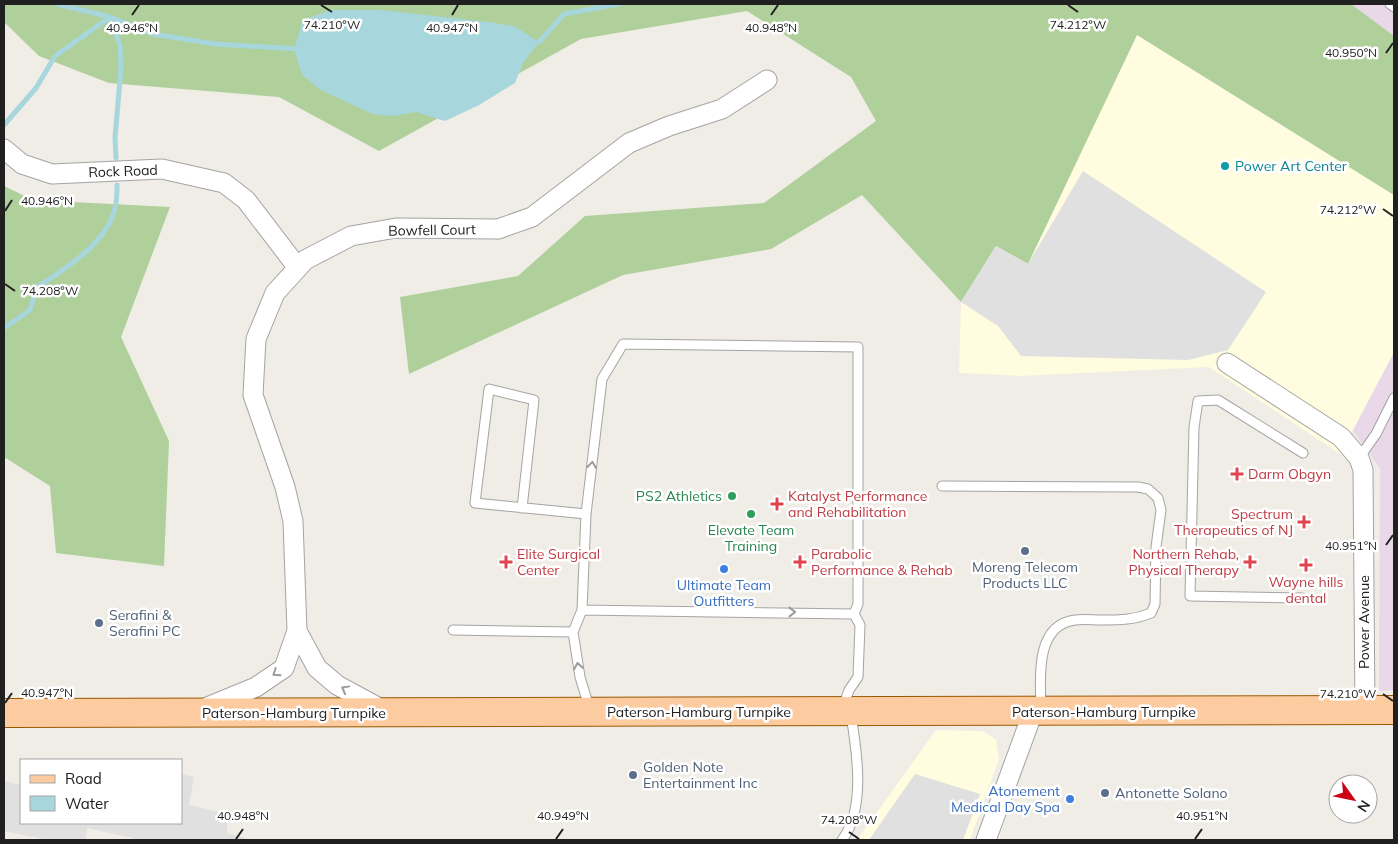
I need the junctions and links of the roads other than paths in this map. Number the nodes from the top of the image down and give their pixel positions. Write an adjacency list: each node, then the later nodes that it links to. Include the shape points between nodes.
1 (1390, 4): 2 (lane)
2 (1394, 7)
3 (767, 80): 5 (street, Bowfell Court, via 722,109 629,143 532,217 498,229 396,228 351,236 305,260)
4 (4, 149): 5 (street, Rock Road, via 22,164 52,174 162,169 224,183 246,200)
5 (298, 268): 16 (street, Bowfell Court, via 275,293 256,339 253,395 285,487 293,521)
6 (1227, 363): 9 (street, via 1341,437)
7 (1394, 398): 9 (lane, via 1376,434)
8 (1304, 453): 13 (lane, via 1218,400 1198,401 1194,427 1190,596)
9 (1359, 458): 19 (street, Power Avenue, via 1363,470)
10 (942, 486): 21 (lane, via 1138,486 1148,488 1158,498 1161,510 1156,548 1155,604 1151,613 1137,619 1073,620 1058,626 1047,639 1040,668)
11 (522, 508): 11 (lane, via 475,503 489,389 534,400); 12 (lane)
12 (586, 514): 14 (lane); 15 (lane, one-way to 15, via 602,379 623,344 858,347 858,604)
13 (1302, 598)
14 (582, 610): 15 (lane, one-way to 15); 18 (lane)
15 (854, 614): 24 (lane, via 860,625 858,677 849,690)
16 (297, 630): 22 (street, Bowfell Court, one-way to 16, via 337,685 317,668); 26 (street, Bowfell Court, one-way to 26, via 284,668 256,687)
17 (454, 630): 18 (lane)
18 (573, 632): 23 (lane, one-way to 18, via 580,677)
19 (1365, 710): 20 (main road, Paterson-Hamburg Turnpike); 21 (main road, Paterson-Hamburg Turnpike)
20 (1394, 710)
21 (1037, 711): 24 (main road, Paterson-Hamburg Turnpike); 28 (street)
22 (387, 712): 23 (main road, Paterson-Hamburg Turnpike); 26 (main road, Paterson-Hamburg Turnpike)
23 (591, 712): 24 (main road, Paterson-Hamburg Turnpike)
24 (846, 712): 27 (lane, via 858,758 856,808)
25 (4, 713): 26 (main road, Paterson-Hamburg Turnpike)
26 (194, 713)
27 (842, 840)
28 (986, 840)

